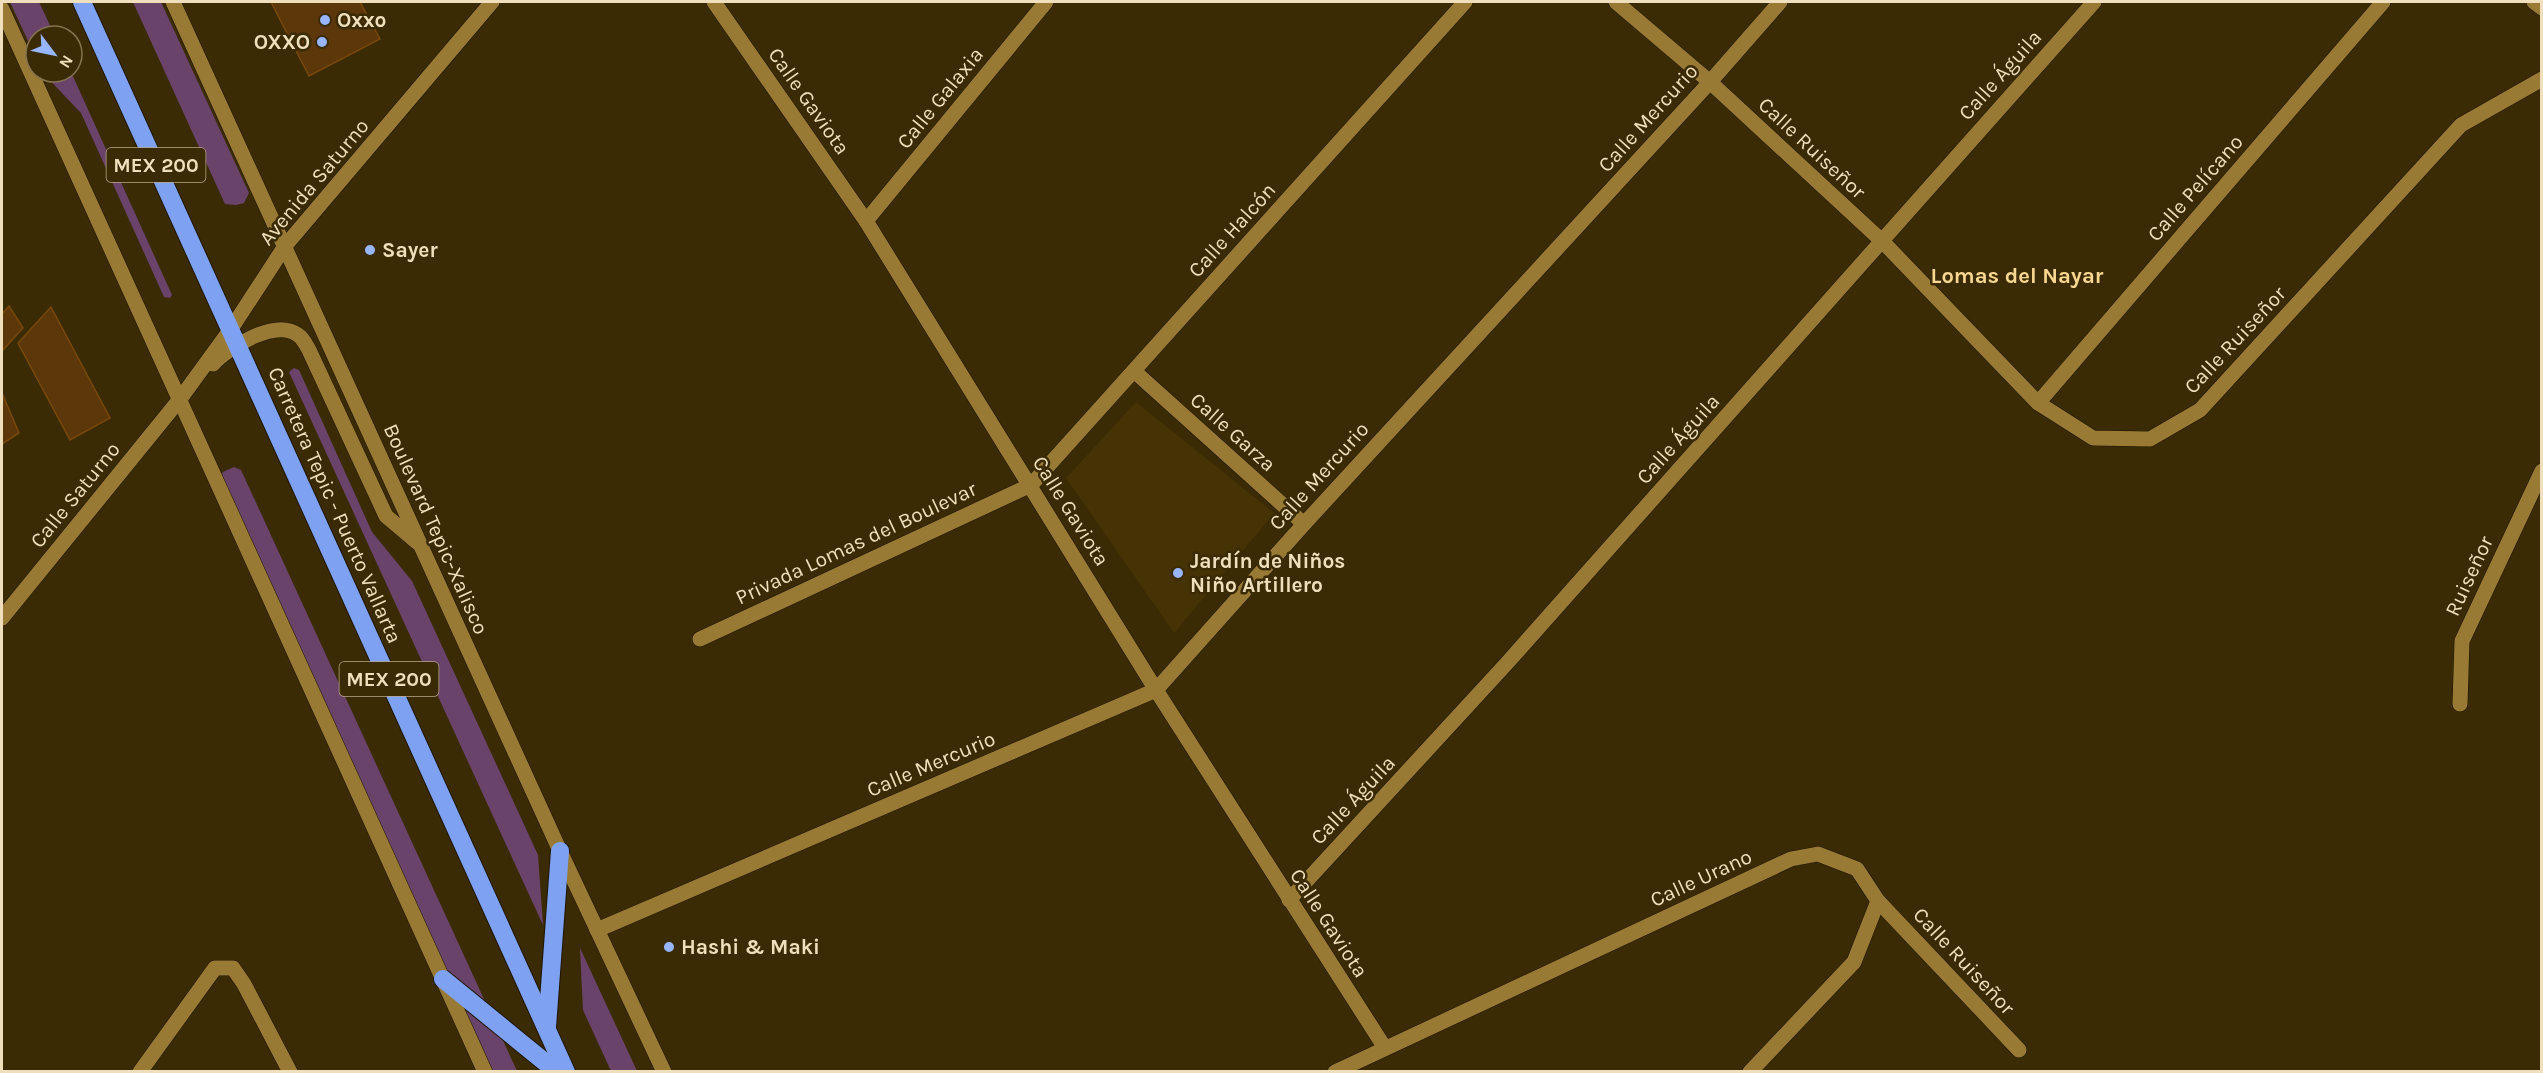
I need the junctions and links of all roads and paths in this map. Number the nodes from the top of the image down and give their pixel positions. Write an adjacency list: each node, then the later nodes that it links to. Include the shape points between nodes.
1 (82, 2): 19 (highway, Carretera Tepic - Puerto Vallarta / MEX 200)
2 (173, 2): 18 (street, Boulevard Tepic-Xalisco / MEX 200)
3 (492, 2): 18 (street, Avenida Saturno)
4 (714, 2): 16 (street, Calle Gaviota)
5 (1046, 2): 16 (street, Calle Galaxia)
6 (1465, 2): 20 (street, Calle Halcón)
7 (1616, 2): 15 (street, Calle Ruiseñor)
8 (1780, 2): 15 (street, Calle Mercurio)
9 (2094, 2): 17 (street, Calle Águila)
10 (2383, 2): 22 (street, Calle Pelícano)
11 (2534, 2): 12 (street)
12 (2541, 8)
13 (2, 9): 21 (street, MEX 200)
14 (2541, 79): 22 (street, Calle Ruiseñor, via 2461,125 2200,410 2150,439 2093,438)
15 (1710, 82): 17 (street, Calle Ruiseñor); 25 (street, Calle Mercurio)
16 (866, 221): 24 (street, Calle Gaviota)
17 (1881, 241): 22 (street, Calle Ruiseñor); 32 (street, Calle Águila, via 1507,663)
18 (285, 246): 19 (street, Avenida Saturno); 26 (street, Boulevard Tepic-Xalisco / MEX 200)
19 (234, 337): 21 (street, Calle Saturno); 26 (street, via 288,330 300,336 386,516); 36 (highway, Carretera Tepic - Puerto Vallarta / MEX 200)
20 (1134, 370): 24 (street, Calle Halcón); 25 (street, Calle Garza)
21 (180, 399): 27 (street, Calle Saturno); 35 (street, MEX 200)
22 (2038, 403)
23 (2541, 471): 30 (street, Ruiseñor, via 2462,640)
24 (1031, 486): 28 (street, Privada Lomas del Boulevar); 29 (street, Calle Gaviota)
25 (1304, 524): 29 (street, Calle Mercurio)
26 (421, 546): 31 (street, Boulevard Tepic-Xalisco / MEX 200)
27 (2, 618)
28 (700, 639)
29 (1156, 690): 32 (street, Calle Gaviota); 34 (street, Calle Mercurio)
30 (2460, 704)
31 (560, 851): 34 (street, Boulevard Tepic-Xalisco / MEX 200); 36 (highway)
32 (1288, 900): 37 (street, Calle Gaviota)
33 (1878, 901): 37 (street, Calle Urano, via 1857,870 1818,854 1791,859); 38 (street, Calle Ruiseñor); 46 (street, via 1854,962)
34 (597, 930): 44 (street, Boulevard Tepic-Xalisco / MEX 200)
35 (442, 979): 39 (street, MEX 200); 42 (highway)
36 (547, 1029): 43 (highway, MEX 200)
37 (1385, 1048): 45 (street, Calle Urano)
38 (2019, 1050)
39 (480, 1069)
40 (140, 1071): 41 (street, via 214,968 233,968)
41 (290, 1071)
42 (557, 1071)
43 (566, 1071)
44 (664, 1071)
45 (1335, 1071)
46 (1750, 1071)

